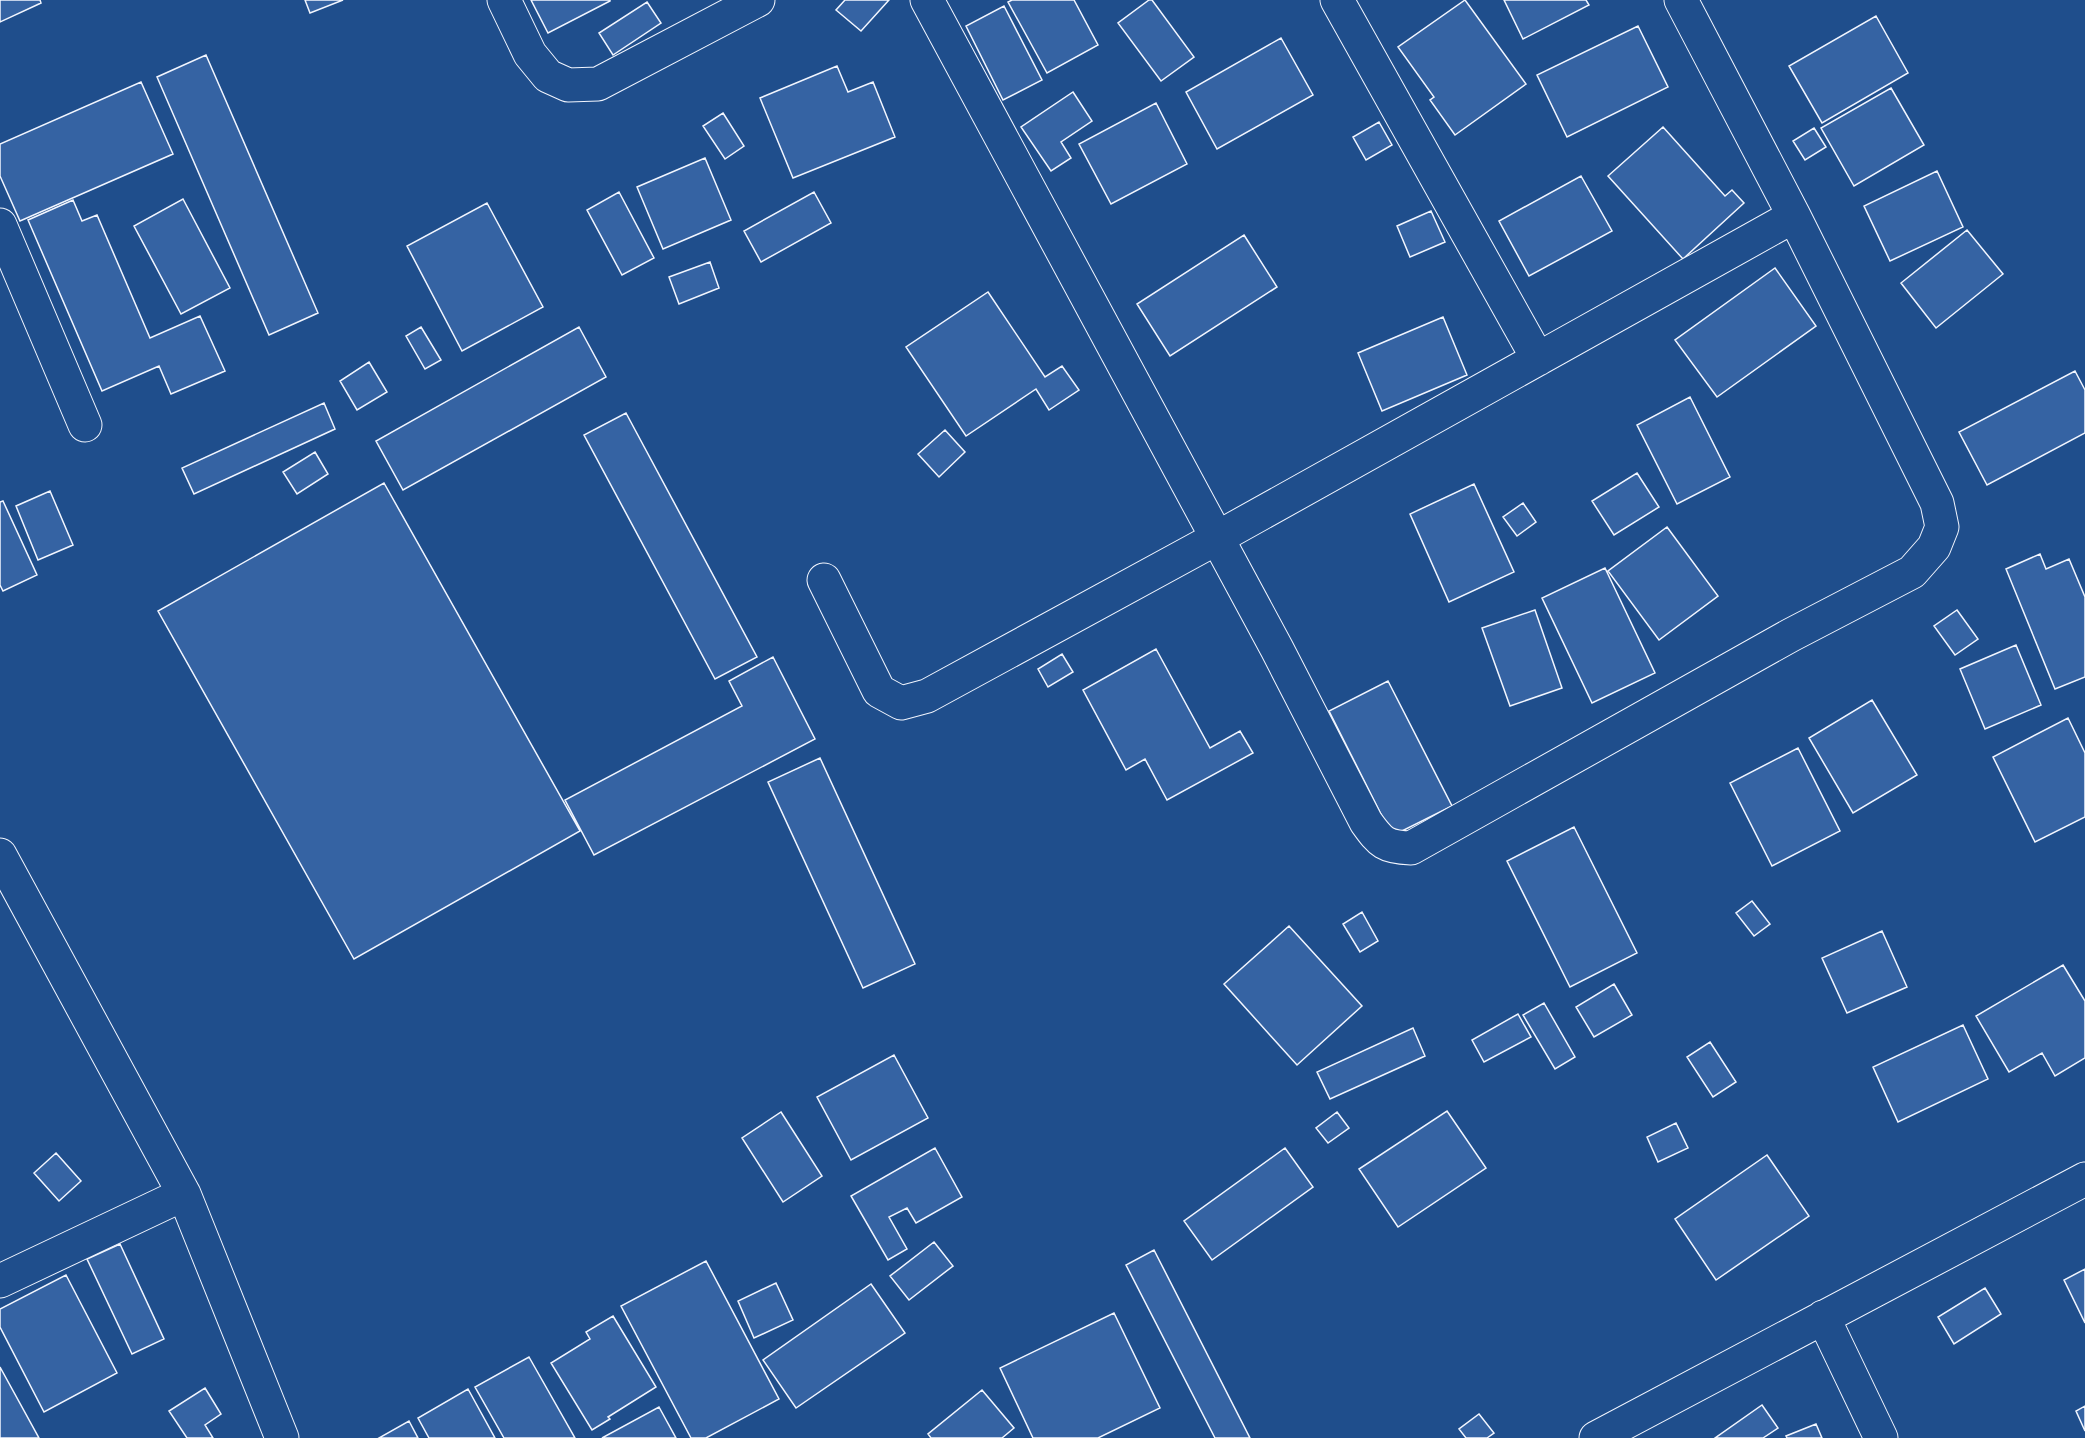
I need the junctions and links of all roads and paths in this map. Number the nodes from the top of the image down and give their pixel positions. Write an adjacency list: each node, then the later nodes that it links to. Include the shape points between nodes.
1 (504, 0): 2 (street, via 530,54 548,76 568,85 598,84)
2 (758, 0)
3 (927, 0): 10 (street)
4 (1337, 0): 8 (street)
5 (1681, 0): 6 (street)
6 (1794, 216): 8 (street); 10 (street, via 1936,503 1942,527 1934,547 1912,572 1791,635 1411,848 1392,847 1379,840 1366,822)
7 (0, 225): 9 (street)
8 (1538, 359): 10 (street)
9 (85, 425)
10 (1217, 538): 11 (street, via 927,696 901,703 879,692)
11 (824, 580)
12 (0, 855): 14 (street)
13 (2085, 1179): 16 (street)
14 (184, 1194): 15 (street); 17 (street)
15 (0, 1281)
16 (1823, 1317): 18 (street); 19 (street)
17 (282, 1438)
18 (1596, 1438)
19 (1881, 1438)

